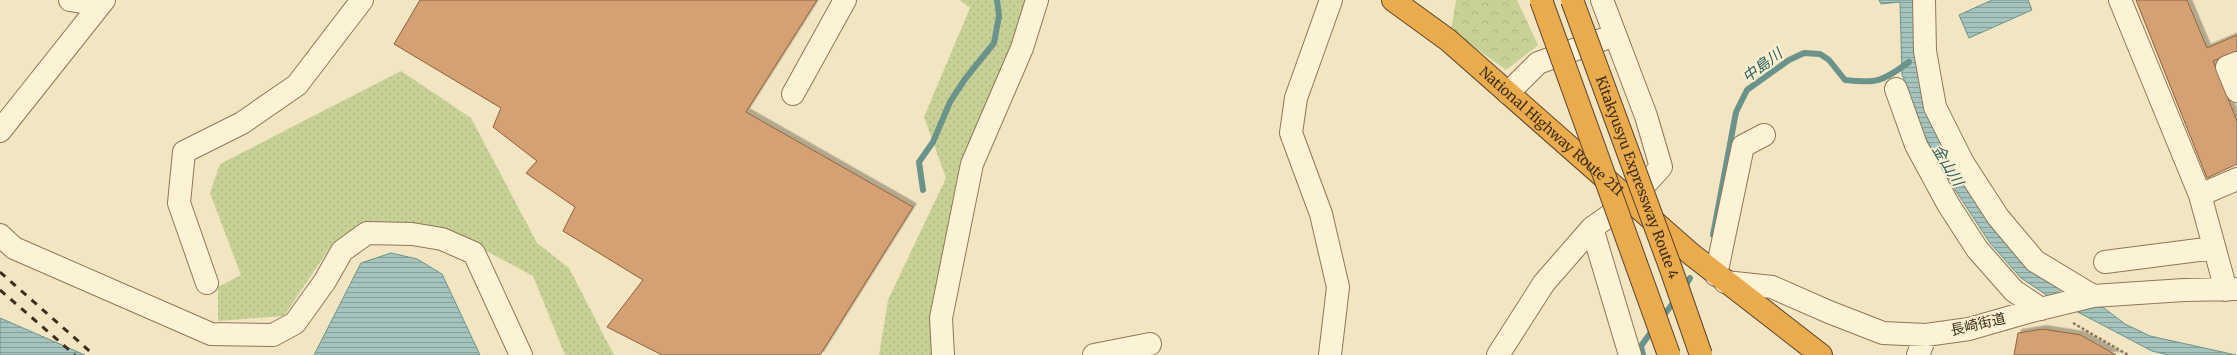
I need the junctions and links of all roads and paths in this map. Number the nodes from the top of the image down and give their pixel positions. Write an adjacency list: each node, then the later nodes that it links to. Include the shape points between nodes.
1 (70, 0): 11 (street)
2 (362, 0): 29 (street, via 297,85 242,124 184,152 179,203)
3 (845, 0): 18 (street)
4 (1037, 0): 36 (street, via 1022,48 972,164 941,318)
5 (1331, 0): 38 (street, via 1296,98 1291,133 1321,214 1338,287)
6 (1393, 0): 17 (highway, National Highway Route 211, via 1448,40)
7 (1572, 0): 42 (highway, Kitakyusyu Expressway Route 4, bridge, via 1672,269)
8 (1602, 0): 13 (street)
9 (1924, 0): 31 (street, via 1925,51 1935,107 1963,163 1998,217 2035,261)
10 (2120, 0): 22 (street)
11 (102, 3): 19 (street)
12 (1543, 5): 41 (highway, Kitakyusyu Expressway Route 4, bridge)
13 (1616, 35): 17 (street, via 1538,63); 23 (street, via 1646,116 1661,167)
14 (2237, 63): 16 (street, via 2227,67)
15 (1896, 89): 32 (street, via 1916,145 1948,204 1973,242 2014,291)
16 (2237, 91)
17 (1508, 93): 23 (highway, National Highway Route 211)
18 (793, 94)
19 (0, 131)
20 (1764, 135): 28 (street, via 1743,146)
21 (2237, 179): 22 (street)
22 (2200, 195): 26 (street)
23 (1630, 201): 24 (street); 28 (highway, National Highway Route 211)
24 (1592, 228): 39 (street, via 1544,283); 40 (street)
25 (0, 235): 35 (street, via 14,248 211,334 273,336 295,323 325,281 342,251 367,233 412,234 442,239 474,253)
26 (2214, 248): 27 (street); 30 (street)
27 (2105, 262)
28 (1721, 278): 33 (street, 長崎街道, via 1772,287 1883,333); 43 (highway, National Highway Route 211)
29 (207, 283)
30 (2231, 290): 31 (street, 長崎街道, via 2184,290)
31 (2093, 296): 32 (street, 長崎街道)
32 (2047, 308): 33 (street, 長崎街道, via 1969,329); 45 (path)
33 (1926, 335): 44 (street)
34 (1150, 344): 37 (street)
35 (521, 355)
36 (943, 355)
37 (1094, 355)
38 (1330, 355)
39 (1498, 355)
40 (1630, 355)
41 (1669, 355)
42 (1701, 355)
43 (1821, 355)
44 (1918, 355)
45 (2128, 355)

